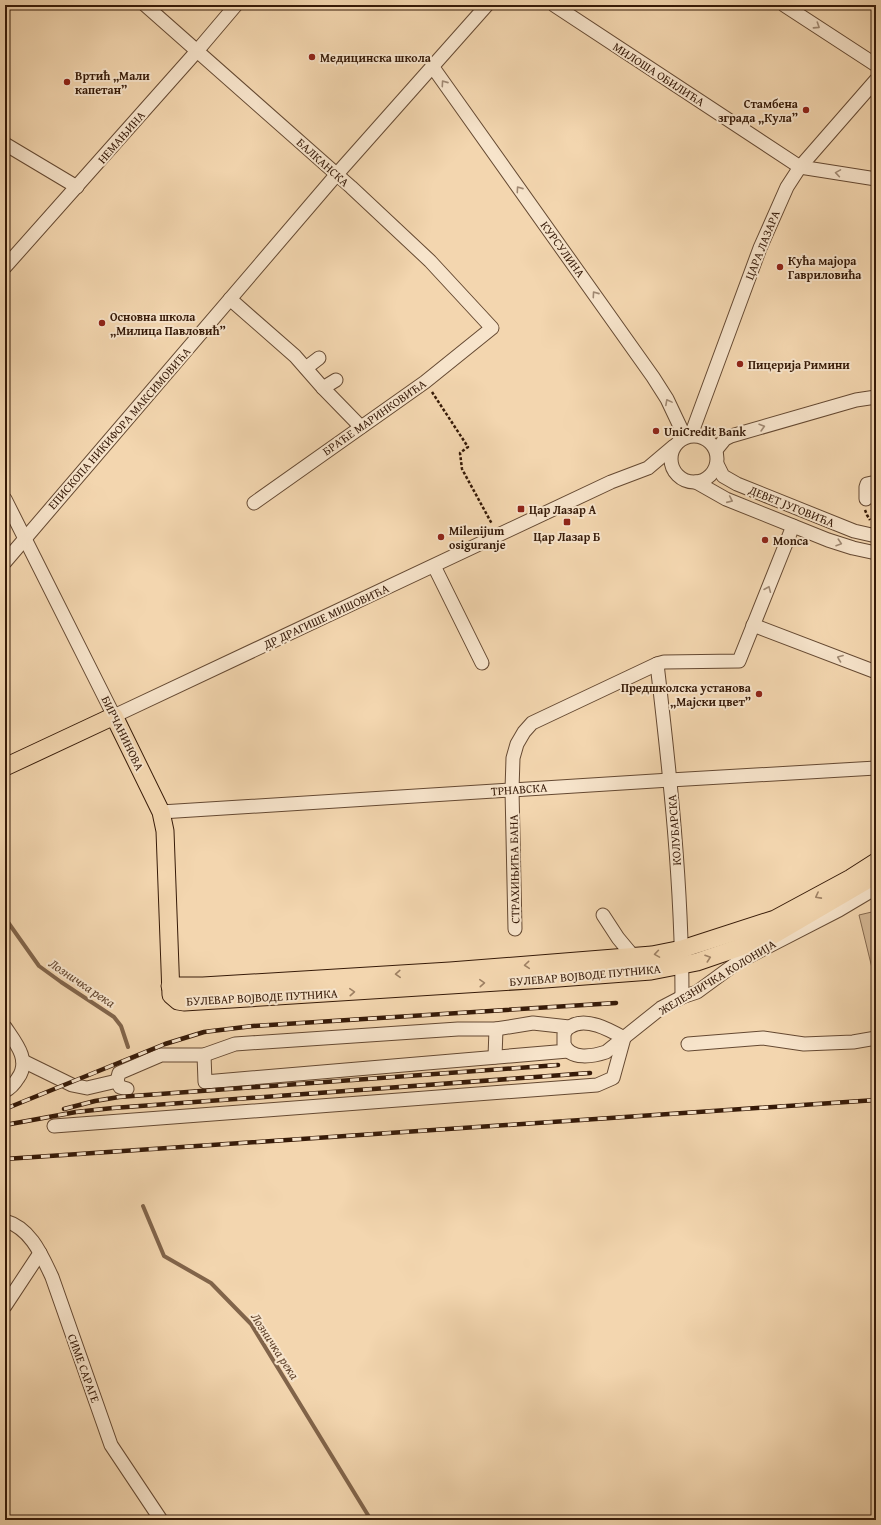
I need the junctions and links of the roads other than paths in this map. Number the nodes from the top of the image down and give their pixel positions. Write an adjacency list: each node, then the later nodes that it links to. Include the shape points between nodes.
1 (145, 5): 6 (street, БАЛКАНСКА)
2 (236, 5): 6 (street, НЕМАЊИНА)
3 (487, 5): 7 (street, ЕПИСКОПА НИКИФОРА МАКСИМОВИЋА)
4 (554, 5): 11 (street, МИЛОША ОБИЛИЋА)
5 (784, 5): 8 (street, one-way to 8)
6 (197, 51): 12 (street, БАЛКАНСКА); 14 (street, НЕМАЊИНА)
7 (432, 66): 12 (street, ЕПИСКОПА НИКИФОРА МАКСИМОВИЋА); 24 (street, КУРСУЛИНА, one-way to 7, via 653,377)
8 (876, 66)
9 (876, 80): 11 (street, ЦАРА ЛАЗАРА)
10 (5, 144): 14 (street)
11 (800, 167): 13 (street, МИЛОША ОБИЛИЋА, one-way to 11); 24 (street, ЦАРА ЛАЗАРА, via 787,187 760,248)
12 (337, 174): 16 (street, ЕПИСКОПА НИКИФОРА МАКСИМОВИЋА); 17 (street, БАЛКАНСКА, via 430,261)
13 (876, 179)
14 (77, 187): 15 (street, НЕМАЊИНА)
15 (5, 267)
16 (230, 299): 19 (street); 37 (street, ЕПИСКОПА НИКИФОРА МАКСИМОВИЋА)
17 (492, 328): 23 (street, БРАЋЕ МАРИНКОВИЋА, via 425,382)
18 (318, 358): 19 (street)
19 (306, 368): 21 (street)
20 (336, 380): 21 (street)
21 (324, 388): 23 (street)
22 (876, 397): 26 (street, one-way to 22, via 731,436 856,400)
23 (361, 427): 34 (street, БРАЋЕ МАРИНКОВИЋА)
24 (688, 436): 25 (street); 26 (street, via 706,438)
25 (674, 446): 28 (street, ДР ДРАГИШЕ МИШОВИЋА); 29 (street, via 671,461)
26 (716, 450): 27 (street)
27 (717, 464): 30 (street, via 709,476); 36 (street, ДЕВЕТ ЈУГОВИЋА, via 723,476 737,484 854,531)
28 (648, 468): 29 (street, ДР ДРАГИШЕ МИШОВИЋА, via 669,470); 40 (street, ДР ДРАГИШЕ МИШОВИЋА, via 611,482)
29 (677, 474): 30 (street, via 685,480)
30 (696, 482): 35 (street, ДЕВЕТ ЈУГОВИЋА, one-way to 35, via 726,499)
31 (876, 482): 33 (street, via 867,484)
32 (5, 499): 37 (street, БИРЧАНИНОВА)
33 (866, 499)
34 (254, 503)
35 (793, 526): 38 (street, ДЕВЕТ ЈУГОВИЋА, one-way to 38, via 828,540); 41 (street, СТРАХИЊИЋА БАНА, one-way to 35)
36 (876, 536)
37 (25, 538): 39 (street, ЕПИСКОПА НИКИФОРА МАКСИМОВИЋА); 45 (street, БИРЧАНИНОВА)
38 (876, 553)
39 (5, 562)
40 (434, 566): 42 (street); 45 (street, ДР ДРАГИШЕ МИШОВИЋА)
41 (753, 625): 43 (street, СТРАХИЊИЋА БАНА, via 739,661); 44 (street, one-way to 41)
42 (482, 663)
43 (657, 664): 48 (street, КОЛУБАРСКА); 49 (street, СТРАХИЊИЋА БАНА, via 532,723 517,744 513,758)
44 (876, 672)
45 (114, 716): 46 (main road, ДР ДРАГИШЕ МИШОВИЋА); 50 (main road, БИРЧАНИНОВА)
46 (5, 767)
47 (876, 768): 48 (street, ТРНАВСКА)
48 (670, 780): 49 (street, ТРНАВСКА); 57 (street, КОЛУБАРСКА)
49 (512, 790): 50 (street, ТРНАВСКА); 55 (street, СТРАХИЊИЋА БАНА)
50 (161, 812): 58 (main road, БИРЧАНИНОВА, via 165,831)
51 (876, 862): 57 (main road, БУЛЕВАР ВОЈВОДЕ ПУТНИКА, one-way to 57, via 775,919)
52 (876, 875): 57 (main road, БУЛЕВАР ВОЈВОДЕ ПУТНИКА, one-way to 52, via 698,962 770,936)
53 (876, 888): 59 (street, ЖЕЛЕЗНИЧКА КОЛОНИЈА, via 738,962 697,992)
54 (603, 915): 56 (street)
55 (515, 929)
56 (633, 956): 57 (main road, БУЛЕВАР ВОЈВОДЕ ПУТНИКА, one-way to 56); 58 (main road, БУЛЕВАР ВОЈВОДЕ ПУТНИКА, one-way to 58, via 450,971)
57 (682, 957): 58 (main road, БУЛЕВАР ВОЈВОДЕ ПУТНИКА, one-way to 57, via 171,995 184,1002 651,971); 59 (street, КОЛУБАРСКА)
58 (170, 986)
59 (682, 997): 63 (street, ЖЕЛЕЗНИЧКА КОЛОНИЈА, via 661,1008)
60 (5, 1027): 69 (street, via 18,1046)
61 (569, 1027): 62 (street, via 533,1023); 63 (street, via 578,1023 589,1023); 66 (street, via 564,1034 564,1044)
62 (496, 1029): 67 (street, via 458,1029 235,1044); 68 (street)
63 (624, 1038): 66 (street, ЖЕЛЕЗНИЧКА КОЛОНИЈА, via 606,1052 596,1055 577,1055); 71 (street, via 614,1078 597,1085)
64 (876, 1038): 65 (street, via 853,1042 804,1044 763,1038)
65 (688, 1044)
66 (568, 1051): 68 (street, ЖЕЛЕЗНИЧКА КОЛОНИЈА)
67 (204, 1055): 68 (street, ЖЕЛЕЗНИЧКА КОЛОНИЈА, via 205,1082); 69 (street, via 161,1056 119,1073 122,1085 87,1088 72,1085)
68 (495, 1057)
69 (23, 1061): 70 (street, via 20,1075)
70 (5, 1091)
71 (54, 1126)
72 (5, 1221): 73 (street, СИМЕ САРАГЕ, via 33,1241)
73 (40, 1253): 74 (street); 75 (street, СИМЕ САРАГЕ, via 52,1277 112,1445)
74 (5, 1306)
75 (161, 1520)

